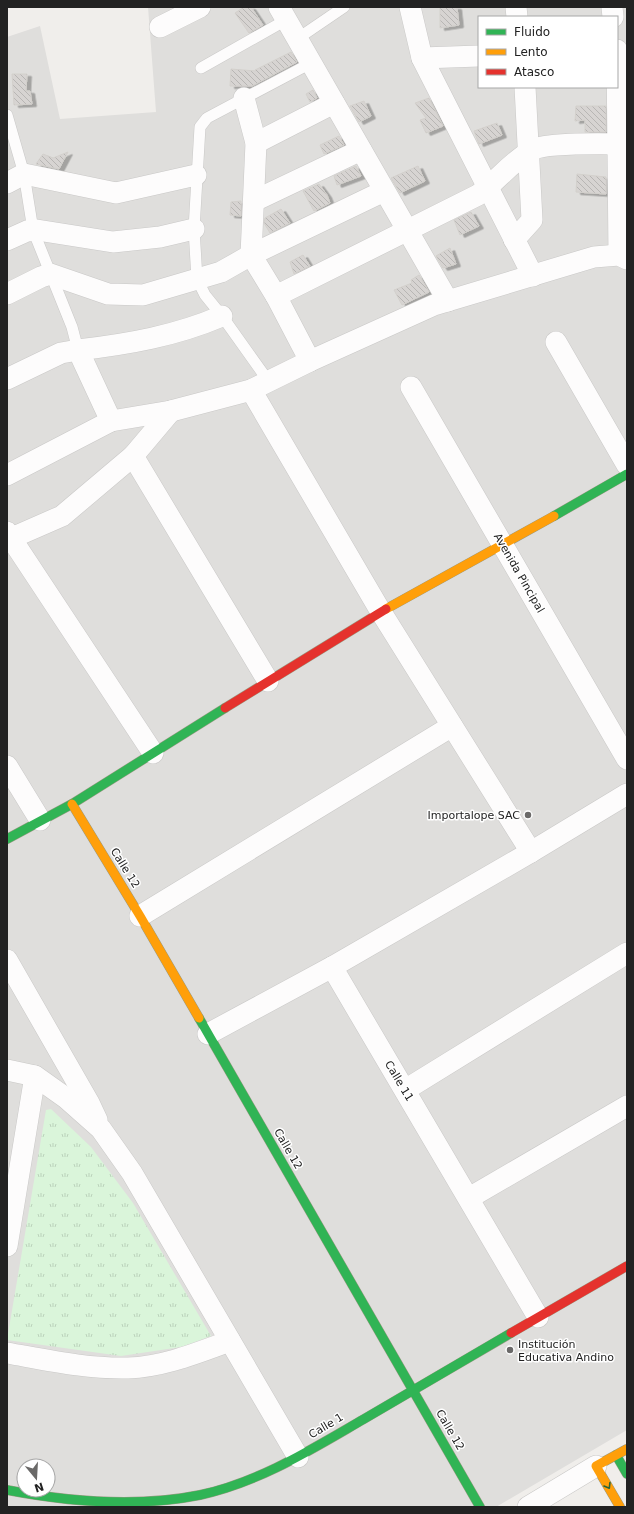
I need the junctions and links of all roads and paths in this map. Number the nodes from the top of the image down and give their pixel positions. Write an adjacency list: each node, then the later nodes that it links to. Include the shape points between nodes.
1 (200, 7): 5 (street)
2 (344, 7): 6 (lane)
3 (410, 7): 9 (street)
4 (283, 14): 6 (street); 11 (lane)
5 (160, 27)
6 (297, 39): 10 (street)
7 (478, 56): 9 (street)
8 (620, 57): 17 (street)
9 (422, 58): 22 (street)
10 (311, 63): 13 (lane); 14 (street)
11 (201, 68)
12 (524, 88): 19 (street)
13 (244, 98): 16 (street); 20 (lane, via 207,118 200,127)
14 (334, 103): 16 (street); 18 (street)
15 (7, 115): 21 (lane)
16 (256, 143): 24 (street)
17 (623, 144): 19 (street, via 560,145); 31 (street)
18 (361, 150): 23 (street); 24 (street)
19 (529, 152): 22 (street, via 514,162); 29 (street, via 532,220)
20 (196, 175): 21 (street, via 116,193); 25 (lane)
21 (16, 178): 26 (lane)
22 (488, 188): 27 (street); 29 (street)
23 (384, 191): 27 (street); 30 (street)
24 (254, 201): 30 (street)
25 (194, 229): 26 (street, via 160,237 113,242); 34 (lane)
26 (33, 230): 28 (street, via 27,230); 32 (lane)
27 (407, 230): 36 (street); 37 (street)
28 (7, 240)
29 (514, 240): 33 (street)
30 (251, 255): 34 (street, via 221,272); 36 (street)
31 (623, 257): 33 (street, via 594,257)
32 (50, 274): 34 (street, via 108,294 143,295); 35 (street); 40 (lane, via 72,327)
33 (533, 276): 37 (street)
34 (197, 279): 38 (lane, via 205,295)
35 (7, 294)
36 (276, 296): 41 (street)
37 (448, 301): 41 (street)
38 (222, 316): 40 (street, via 192,329 124,345); 43 (lane)
39 (556, 342): 48 (street)
40 (78, 350): 42 (street, via 61,352); 46 (street)
41 (310, 361): 43 (street)
42 (7, 378)
43 (260, 386): 45 (street); 53 (street)
44 (411, 387): 52 (street, Avenida Pincipal)
45 (171, 411): 46 (street); 47 (street)
46 (111, 421): 50 (street)
47 (133, 456): 51 (street, via 62,516); 54 (street)
48 (627, 464)
49 (627, 474): 52 (street)
50 (7, 475)
51 (8, 536): 56 (street)
52 (503, 545): 53 (street); 57 (street, Avenida Pincipal)
53 (381, 612): 54 (street); 55 (street)
54 (268, 681): 56 (street)
55 (452, 726): 63 (street); 64 (street)
56 (153, 753): 60 (street)
57 (627, 759)
58 (7, 766): 61 (street)
59 (627, 794): 63 (street)
60 (72, 804): 61 (street); 64 (street, Calle 12)
61 (40, 820): 62 (street)
62 (7, 839)
63 (531, 852): 67 (street)
64 (140, 916): 68 (street, Calle 12)
65 (627, 953): 71 (street)
66 (7, 960): 73 (street, via 89,1103)
67 (332, 967): 68 (street); 71 (street, Calle 11)
68 (208, 1034): 80 (street, Calle 12)
69 (7, 1070): 70 (street)
70 (35, 1076): 73 (street, via 66,1098); 75 (street)
71 (405, 1090): 74 (street, Calle 11)
72 (627, 1106): 74 (street)
73 (101, 1129): 78 (street, via 132,1173)
74 (468, 1198): 77 (street, Calle 11)
75 (7, 1246)
76 (627, 1266): 77 (street, Calle 1)
77 (538, 1317): 80 (street, Calle 1)
78 (230, 1341): 79 (street, via 180,1360 128,1368 78,1365); 83 (street)
79 (7, 1353)
80 (412, 1389): 83 (street, Calle 1); 87 (street, Calle 12)
81 (627, 1449): 82 (street)
82 (616, 1455): 84 (street); 85 (street)
83 (298, 1457): 86 (street, Calle 1, via 257,1477 199,1495 144,1502 90,1502)
84 (596, 1466): 88 (street); 89 (street, one-way to 89)
85 (627, 1474)
86 (7, 1490)
87 (480, 1507)
88 (528, 1507)
89 (620, 1507)

